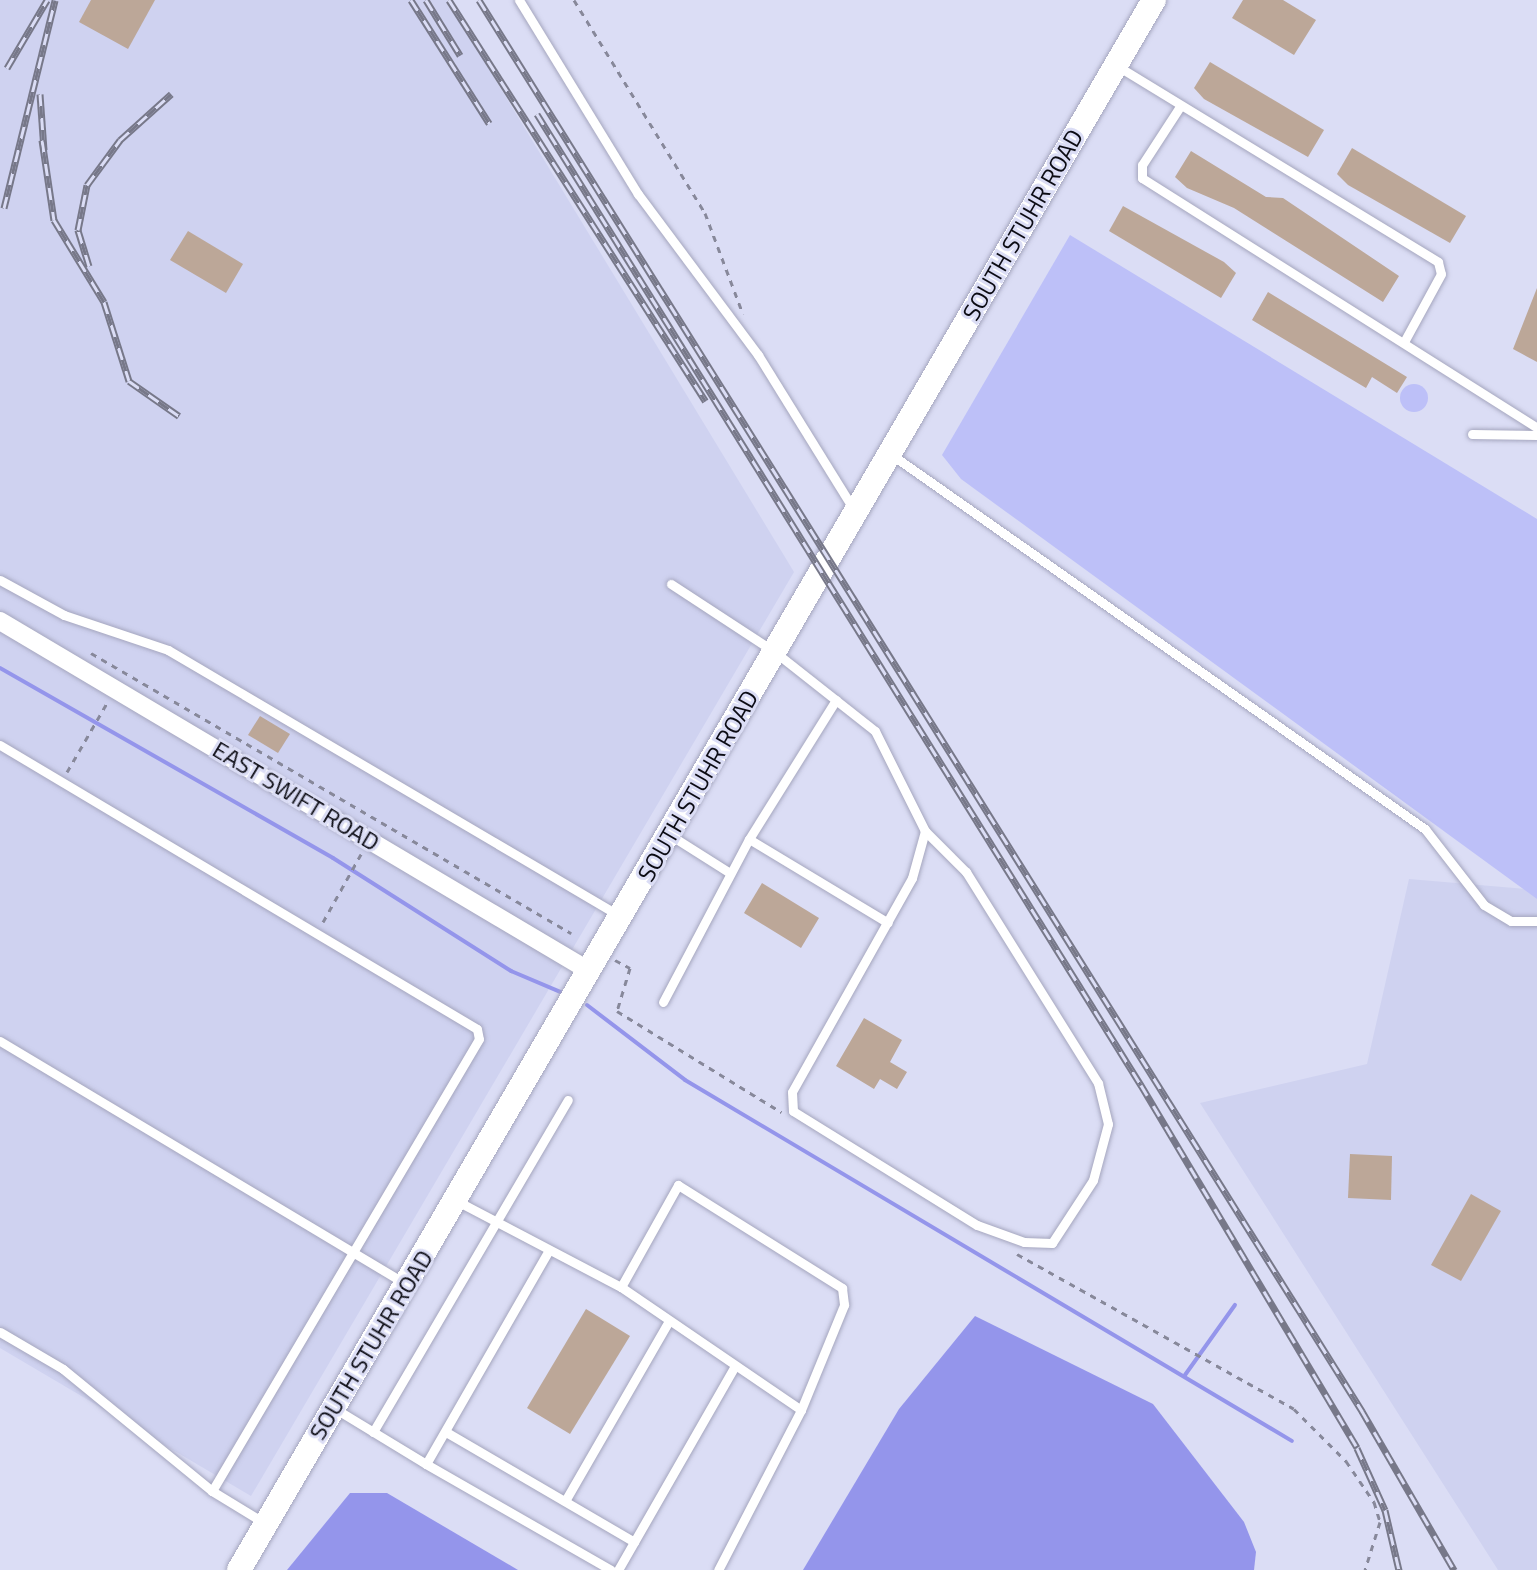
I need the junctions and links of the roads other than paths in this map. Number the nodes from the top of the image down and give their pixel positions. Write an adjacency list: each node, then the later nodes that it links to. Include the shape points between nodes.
1 (519, 0): 10 (lane, via 638,194 758,355)
2 (1154, 0): 3 (main road, SOUTH STUHR ROAD)
3 (1116, 65): 4 (lane); 9 (main road, SOUTH STUHR ROAD)
4 (1179, 108): 5 (lane, via 1438,262 1441,274); 5 (lane, via 1142,165 1142,178)
5 (1405, 340): 6 (lane)
6 (1537, 428)
7 (1472, 434): 8 (lane)
8 (1537, 435)
9 (890, 454): 10 (main road, SOUTH STUHR ROAD); 22 (lane, via 1425,829 1484,905 1511,921)
10 (856, 512): 14 (main road, SOUTH STUHR ROAD)
11 (0, 580): 21 (lane, via 64,615 168,650)
12 (671, 584): 14 (lane)
13 (0, 621): 24 (street, EAST SWIFT ROAD)
14 (775, 652): 15 (lane); 18 (main road, SOUTH STUHR ROAD)
15 (836, 700): 17 (lane, via 875,731); 19 (lane)
16 (0, 745): 30 (lane, via 477,1029 479,1039)
17 (925, 831): 23 (lane); 23 (lane, via 966,872 1098,1083 1108,1124 1093,1180 1052,1243 1024,1242 977,1225 793,1111 792,1092)
18 (670, 835): 20 (lane); 21 (main road, SOUTH STUHR ROAD)
19 (749, 839): 20 (lane); 23 (lane)
20 (730, 873): 25 (lane)
21 (623, 917): 24 (main road, SOUTH STUHR ROAD)
22 (1537, 921)
23 (888, 923)
24 (591, 972): 28 (main road, SOUTH STUHR ROAD)
25 (663, 1002)
26 (0, 1041): 30 (lane)
27 (568, 1100): 29 (lane)
28 (457, 1201): 29 (lane); 32 (main road, SOUTH STUHR ROAD)
29 (497, 1221): 31 (lane); 39 (lane)
30 (351, 1251): 32 (lane); 42 (lane)
31 (548, 1252): 33 (lane); 40 (lane)
32 (407, 1285): 37 (main road, SOUTH STUHR ROAD)
33 (621, 1287): 34 (lane); 38 (lane, via 678,1185 830,1275 844,1305)
34 (667, 1324): 36 (lane); 43 (lane)
35 (0, 1332): 42 (lane, via 88,1388)
36 (733, 1369): 38 (lane); 45 (lane)
37 (334, 1408): 39 (lane); 44 (main road, SOUTH STUHR ROAD)
38 (801, 1410): 49 (lane)
39 (373, 1432): 41 (lane)
40 (446, 1432): 41 (lane); 43 (lane)
41 (426, 1464): 47 (lane)
42 (212, 1491): 44 (lane)
43 (565, 1501): 45 (lane)
44 (266, 1524): 46 (main road, SOUTH STUHR ROAD)
45 (634, 1542): 48 (lane)
46 (239, 1570)
47 (611, 1570)
48 (618, 1570)
49 (718, 1570)

